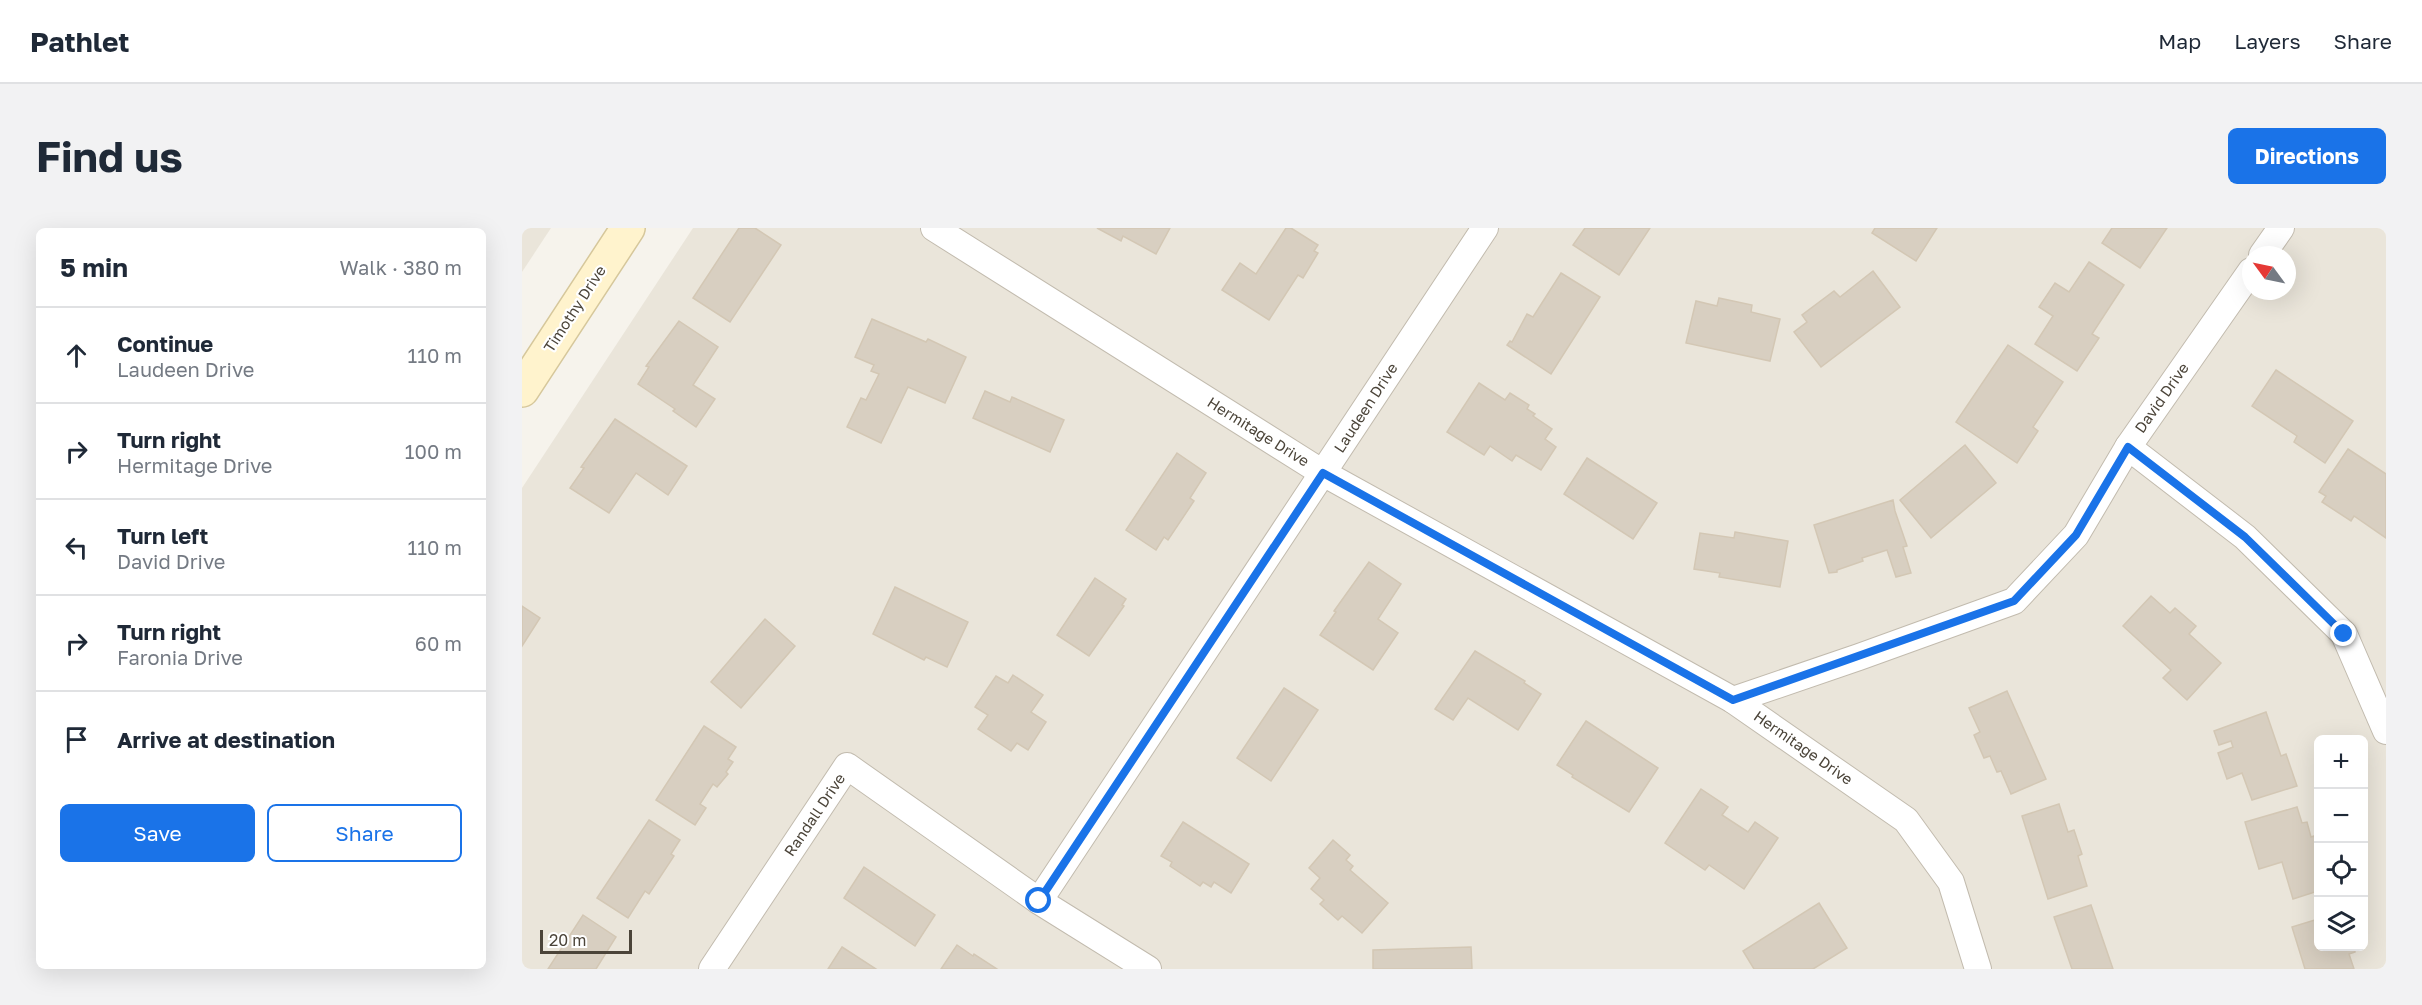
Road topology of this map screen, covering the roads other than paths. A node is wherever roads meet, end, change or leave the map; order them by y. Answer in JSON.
{"nodes":[{"id":1,"x":628,"y":228,"type":"edge"},
{"id":2,"x":934,"y":228,"type":"edge"},
{"id":3,"x":1485,"y":228,"type":"edge"},
{"id":4,"x":2281,"y":228,"type":"edge"},
{"id":5,"x":2268,"y":246,"type":"edge"},
{"id":6,"x":2242,"y":284,"type":"edge"},
{"id":7,"x":522,"y":390,"type":"edge"},
{"id":8,"x":2128,"y":447,"type":"junction"},
{"id":9,"x":1323,"y":473,"type":"junction"},
{"id":10,"x":1733,"y":700,"type":"junction"},
{"id":11,"x":2386,"y":731,"type":"edge"},
{"id":12,"x":1039,"y":901,"type":"junction"},
{"id":13,"x":712,"y":969,"type":"edge"},
{"id":14,"x":1148,"y":969,"type":"edge"},
{"id":15,"x":1978,"y":969,"type":"edge"}],
"edges":[{"from":1,"to":7,"type":"street","name":"Timothy Drive"},
{"from":2,"to":9,"type":"street","name":"Hermitage Drive"},
{"from":3,"to":9,"type":"street","name":"Laudeen Drive"},
{"from":4,"to":5,"type":"street"},
{"from":6,"to":8,"type":"street","name":"David Drive"},
{"from":8,"to":10,"type":"street","name":"David Drive"},
{"from":8,"to":11,"type":"street"},
{"from":9,"to":10,"type":"street","name":"Hermitage Drive"},
{"from":9,"to":12,"type":"street","name":"Laudeen Drive"},
{"from":10,"to":15,"type":"street","name":"Hermitage Drive"},
{"from":12,"to":13,"type":"street","name":"Randall Drive"},
{"from":12,"to":14,"type":"street"}]}
